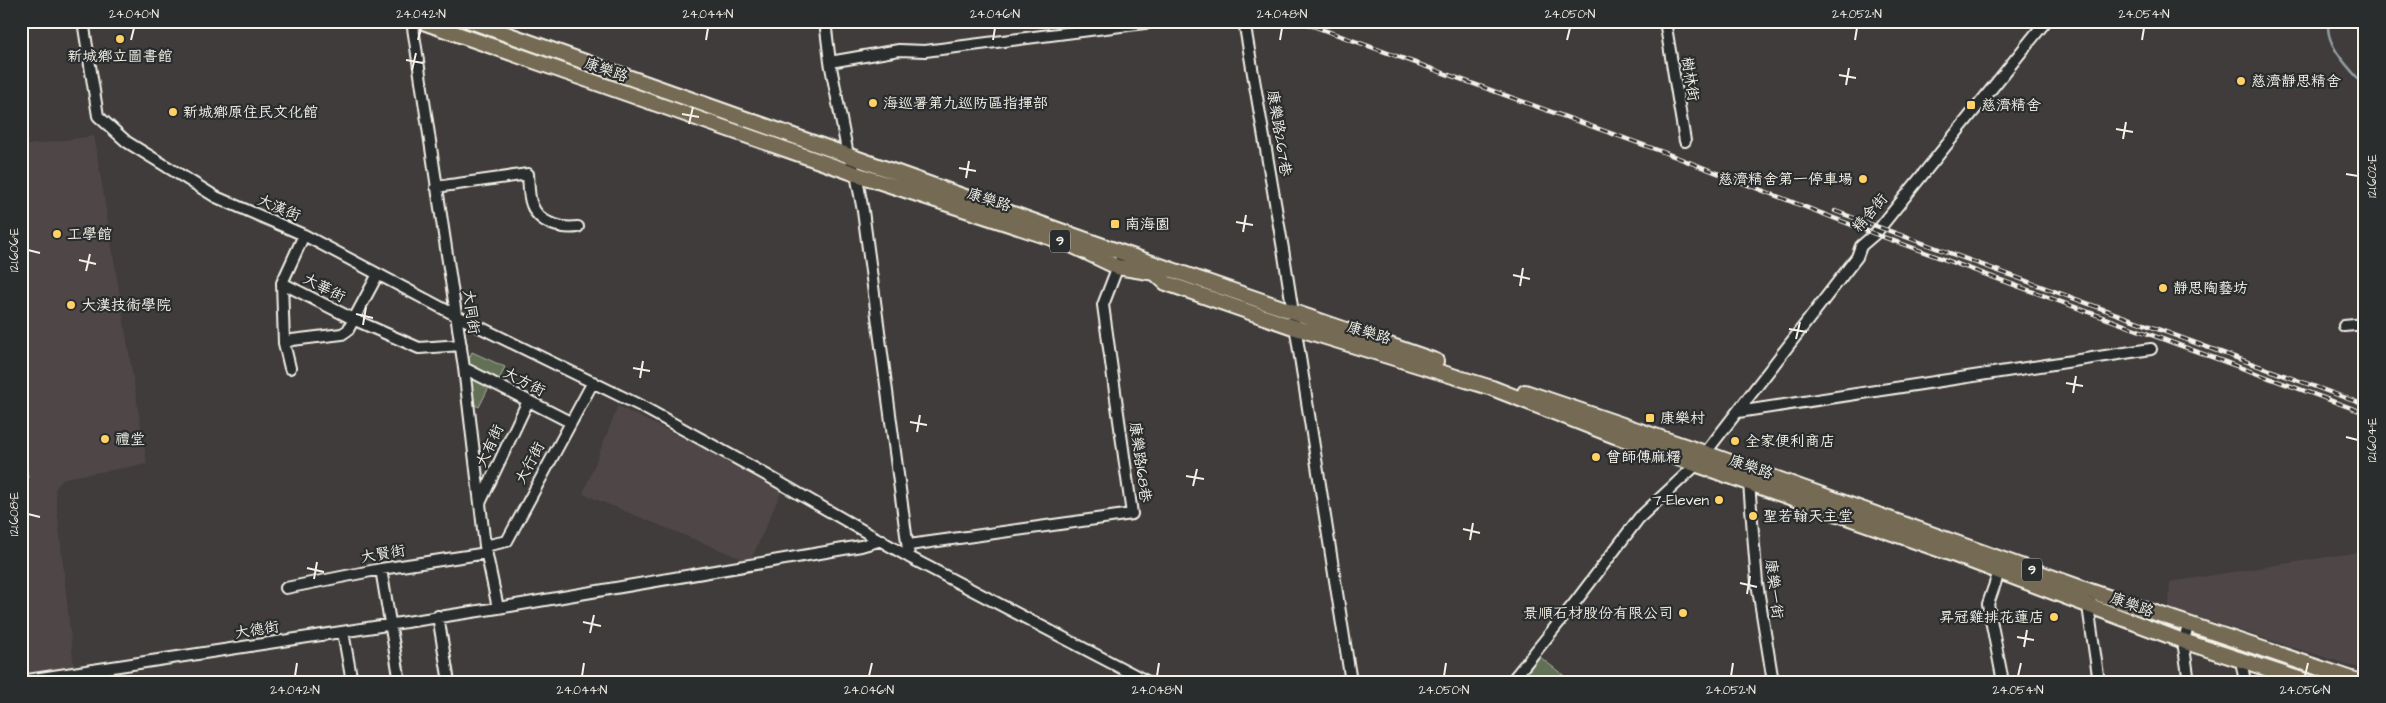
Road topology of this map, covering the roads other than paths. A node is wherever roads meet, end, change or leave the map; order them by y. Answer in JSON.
{"nodes":[{"id":1,"x":84,"y":21,"type":"edge"},
{"id":2,"x":412,"y":21,"type":"edge"},
{"id":3,"x":420,"y":21,"type":"edge"},
{"id":4,"x":470,"y":21,"type":"edge"},
{"id":5,"x":825,"y":21,"type":"edge"},
{"id":6,"x":1160,"y":21,"type":"edge"},
{"id":7,"x":1244,"y":21,"type":"edge"},
{"id":8,"x":1665,"y":21,"type":"edge"},
{"id":9,"x":2046,"y":21,"type":"edge"},
{"id":10,"x":830,"y":62,"type":"junction"},
{"id":11,"x":604,"y":70,"type":"junction"},
{"id":12,"x":600,"y":85,"type":"junction"},
{"id":13,"x":1685,"y":141,"type":"dead end"},
{"id":14,"x":848,"y":155,"type":"junction"},
{"id":15,"x":856,"y":174,"type":"junction"},
{"id":16,"x":436,"y":187,"type":"junction"},
{"id":17,"x":578,"y":227,"type":"dead end"},
{"id":18,"x":304,"y":235,"type":"junction"},
{"id":19,"x":1122,"y":253,"type":"junction"},
{"id":20,"x":1117,"y":267,"type":"junction"},
{"id":21,"x":378,"y":274,"type":"junction"},
{"id":22,"x":282,"y":283,"type":"junction"},
{"id":23,"x":1292,"y":312,"type":"junction"},
{"id":24,"x":457,"y":316,"type":"junction"},
{"id":25,"x":355,"y":320,"type":"junction"},
{"id":26,"x":2365,"y":324,"type":"edge"},
{"id":27,"x":2344,"y":326,"type":"dead end"},
{"id":28,"x":1293,"y":327,"type":"junction"},
{"id":29,"x":284,"y":343,"type":"junction"},
{"id":30,"x":461,"y":345,"type":"junction"},
{"id":31,"x":2151,"y":349,"type":"dead end"},
{"id":32,"x":290,"y":368,"type":"dead end"},
{"id":33,"x":464,"y":368,"type":"junction"},
{"id":34,"x":593,"y":382,"type":"junction"},
{"id":35,"x":528,"y":401,"type":"junction"},
{"id":36,"x":1738,"y":412,"type":"junction"},
{"id":37,"x":570,"y":422,"type":"junction"},
{"id":38,"x":1705,"y":453,"type":"junction"},
{"id":39,"x":1696,"y":465,"type":"junction"},
{"id":40,"x":1751,"y":477,"type":"junction"},
{"id":41,"x":480,"y":504,"type":"junction"},
{"id":42,"x":882,"y":540,"type":"junction"},
{"id":43,"x":909,"y":545,"type":"junction"},
{"id":44,"x":486,"y":550,"type":"junction"},
{"id":45,"x":909,"y":557,"type":"junction"},
{"id":46,"x":381,"y":569,"type":"junction"},
{"id":47,"x":1999,"y":572,"type":"junction"},
{"id":48,"x":286,"y":588,"type":"dead end"},
{"id":49,"x":2093,"y":592,"type":"junction"},
{"id":50,"x":2088,"y":606,"type":"junction"},
{"id":51,"x":498,"y":608,"type":"junction"},
{"id":52,"x":438,"y":616,"type":"junction"},
{"id":53,"x":391,"y":624,"type":"junction"},
{"id":54,"x":2189,"y":625,"type":"junction"},
{"id":55,"x":343,"y":632,"type":"junction"},
{"id":56,"x":2183,"y":641,"type":"junction"},
{"id":57,"x":2241,"y":660,"type":"junction"},
{"id":58,"x":85,"y":672,"type":"junction"},
{"id":59,"x":21,"y":681,"type":"edge"},
{"id":60,"x":92,"y":682,"type":"edge"},
{"id":61,"x":352,"y":682,"type":"edge"},
{"id":62,"x":400,"y":682,"type":"edge"},
{"id":63,"x":449,"y":682,"type":"edge"},
{"id":64,"x":1148,"y":682,"type":"edge"},
{"id":65,"x":1351,"y":682,"type":"edge"},
{"id":66,"x":1511,"y":682,"type":"edge"},
{"id":67,"x":1773,"y":682,"type":"edge"},
{"id":68,"x":2003,"y":682,"type":"edge"},
{"id":69,"x":2099,"y":682,"type":"edge"},
{"id":70,"x":2189,"y":682,"type":"edge"},
{"id":71,"x":2245,"y":682,"type":"edge"},
{"id":72,"x":2308,"y":682,"type":"edge"},
{"id":73,"x":2360,"y":682,"type":"edge"}],
"edges":[{"from":1,"to":18,"type":"street","name":"大漢街"},
{"from":2,"to":16,"type":"street","name":"大同街"},
{"from":3,"to":12,"type":"main road","name":"康樂路","number":"9"},
{"from":4,"to":11,"type":"main road","name":"康樂路","number":"9"},
{"from":5,"to":10,"type":"street"},
{"from":6,"to":10,"type":"street"},
{"from":7,"to":23,"type":"street","name":"康樂路267巷"},
{"from":8,"to":13,"type":"street","name":"樹林街"},
{"from":9,"to":36,"type":"street","name":"精舍街"},
{"from":10,"to":14,"type":"street"},
{"from":11,"to":12,"type":"main road"},
{"from":11,"to":14,"type":"main road","name":"康樂路","number":"9"},
{"from":12,"to":15,"type":"main road","name":"康樂路","number":"9"},
{"from":14,"to":15,"type":"street"},
{"from":14,"to":19,"type":"main road","name":"康樂路","number":"9"},
{"from":15,"to":20,"type":"main road","name":"康樂路","number":"9"},
{"from":15,"to":43,"type":"street"},
{"from":16,"to":17,"type":"street"},
{"from":16,"to":24,"type":"street","name":"大同街"},
{"from":18,"to":21,"type":"street","name":"大漢街"},
{"from":18,"to":22,"type":"street","name":"大華街"},
{"from":19,"to":20,"type":"street","name":"康樂路168巷"},
{"from":19,"to":23,"type":"main road","name":"康樂路","number":"9"},
{"from":20,"to":28,"type":"main road","name":"康樂路","number":"9"},
{"from":20,"to":43,"type":"street","name":"康樂路168巷"},
{"from":21,"to":24,"type":"street","name":"大漢街"},
{"from":21,"to":25,"type":"street"},
{"from":22,"to":25,"type":"street","name":"大華街"},
{"from":22,"to":29,"type":"street"},
{"from":23,"to":28,"type":"street","name":"康樂路267巷"},
{"from":23,"to":38,"type":"main road","name":"康樂路","number":"9"},
{"from":24,"to":30,"type":"street","name":"大同街"},
{"from":24,"to":34,"type":"street","name":"大漢街"},
{"from":25,"to":29,"type":"street"},
{"from":25,"to":30,"type":"street","name":"大華街"},
{"from":26,"to":27,"type":"street"},
{"from":28,"to":39,"type":"main road","name":"康樂路","number":"9"},
{"from":28,"to":65,"type":"street","name":"康樂路267巷"},
{"from":29,"to":32,"type":"street"},
{"from":30,"to":33,"type":"street","name":"大同街"},
{"from":31,"to":36,"type":"street"},
{"from":33,"to":35,"type":"street","name":"大方街"},
{"from":33,"to":41,"type":"street","name":"大同街"},
{"from":34,"to":37,"type":"street","name":"大行街"},
{"from":34,"to":42,"type":"street","name":"大漢街"},
{"from":35,"to":37,"type":"street","name":"大方街"},
{"from":35,"to":41,"type":"street","name":"大有街"},
{"from":36,"to":38,"type":"street","name":"精舍街"},
{"from":37,"to":44,"type":"street","name":"大行街"},
{"from":38,"to":39,"type":"street","name":"精舍街"},
{"from":38,"to":40,"type":"main road","name":"康樂路","number":"9"},
{"from":39,"to":40,"type":"main road","name":"康樂路","number":"9"},
{"from":39,"to":66,"type":"street","name":"精舍街"},
{"from":40,"to":47,"type":"main road","name":"康樂路","number":"9"},
{"from":40,"to":49,"type":"main road","name":"康樂路","number":"9"},
{"from":40,"to":67,"type":"street","name":"康樂一街"},
{"from":41,"to":44,"type":"street","name":"大同街"},
{"from":42,"to":45,"type":"street","name":"大漢街"},
{"from":42,"to":51,"type":"street","name":"大德街"},
{"from":43,"to":45,"type":"street"},
{"from":44,"to":46,"type":"street","name":"大賢街"},
{"from":44,"to":51,"type":"street","name":"大同街"},
{"from":45,"to":64,"type":"street","name":"大漢街"},
{"from":46,"to":48,"type":"street","name":"大賢街"},
{"from":46,"to":53,"type":"street"},
{"from":47,"to":50,"type":"main road","name":"康樂路","number":"9"},
{"from":47,"to":68,"type":"street"},
{"from":49,"to":50,"type":"street"},
{"from":49,"to":54,"type":"main road","name":"康樂路","number":"9"},
{"from":50,"to":56,"type":"main road","name":"康樂路","number":"9"},
{"from":50,"to":69,"type":"street"},
{"from":51,"to":52,"type":"street","name":"大德街"},
{"from":52,"to":53,"type":"street","name":"大德街"},
{"from":52,"to":63,"type":"street"},
{"from":53,"to":55,"type":"street","name":"大德街"},
{"from":53,"to":62,"type":"street"},
{"from":54,"to":56,"type":"street"},
{"from":54,"to":73,"type":"main road","name":"康樂路","number":"9"},
{"from":55,"to":58,"type":"street","name":"大德街"},
{"from":55,"to":61,"type":"street"},
{"from":56,"to":57,"type":"main road","name":"康樂路","number":"9"},
{"from":56,"to":70,"type":"street"},
{"from":57,"to":71,"type":"street"},
{"from":57,"to":72,"type":"main road","name":"康樂路","number":"9"},
{"from":58,"to":59,"type":"street","name":"大德街"},
{"from":58,"to":60,"type":"street"}]}
